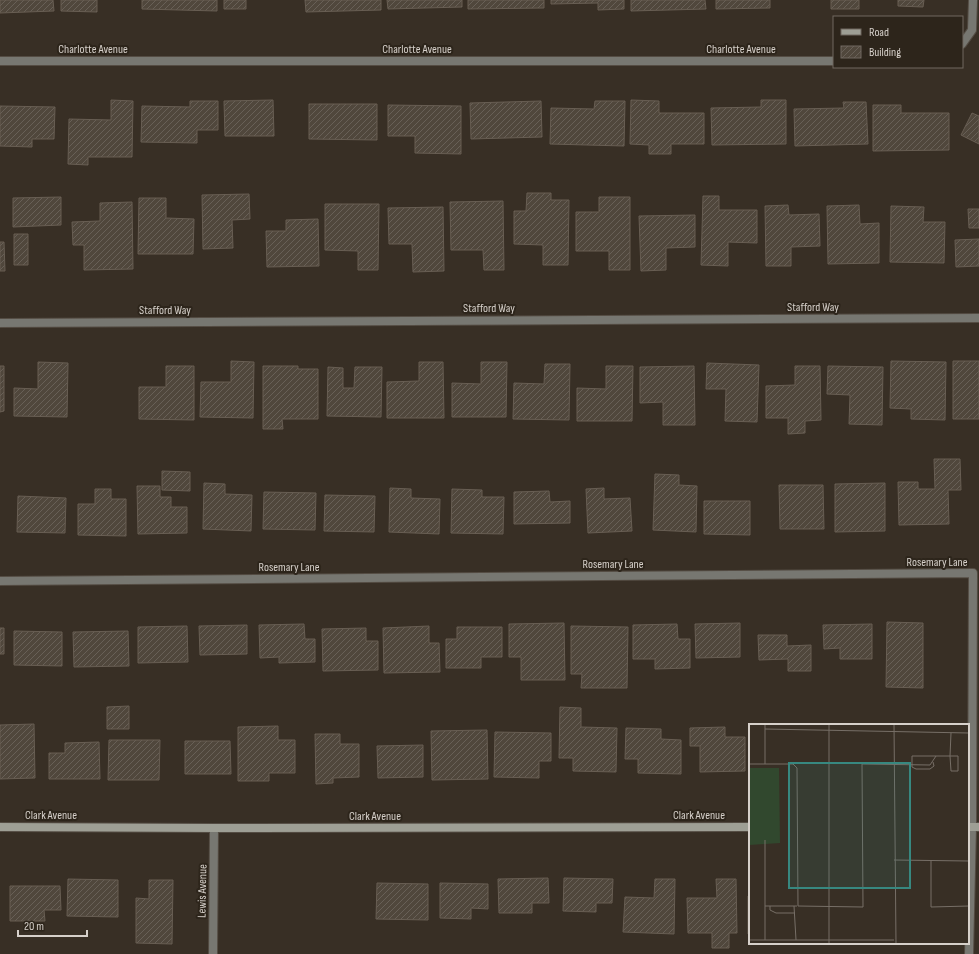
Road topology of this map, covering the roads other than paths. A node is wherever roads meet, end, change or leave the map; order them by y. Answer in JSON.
{"nodes":[{"id":1,"x":973,"y":0,"type":"edge"},
{"id":2,"x":963,"y":43,"type":"edge"},
{"id":3,"x":0,"y":61,"type":"edge"},
{"id":4,"x":833,"y":61,"type":"edge"},
{"id":5,"x":979,"y":318,"type":"edge"},
{"id":6,"x":0,"y":323,"type":"edge"},
{"id":7,"x":0,"y":581,"type":"edge"},
{"id":8,"x":0,"y":827,"type":"edge"},
{"id":9,"x":749,"y":827,"type":"edge"},
{"id":10,"x":973,"y":827,"type":"edge"},
{"id":11,"x":214,"y":828,"type":"junction"},
{"id":12,"x":213,"y":954,"type":"edge"},
{"id":13,"x":969,"y":954,"type":"edge"}],
"edges":[{"from":1,"to":2,"type":"street"},
{"from":3,"to":4,"type":"street","name":"Charlotte Avenue"},
{"from":5,"to":6,"type":"street","name":"Stafford Way"},
{"from":7,"to":10,"type":"street","name":"Rosemary Lane"},
{"from":8,"to":11,"type":"street","name":"Clark Avenue"},
{"from":9,"to":11,"type":"street","name":"Clark Avenue"},
{"from":10,"to":13,"type":"street"},
{"from":11,"to":12,"type":"street","name":"Lewis Avenue"}]}
